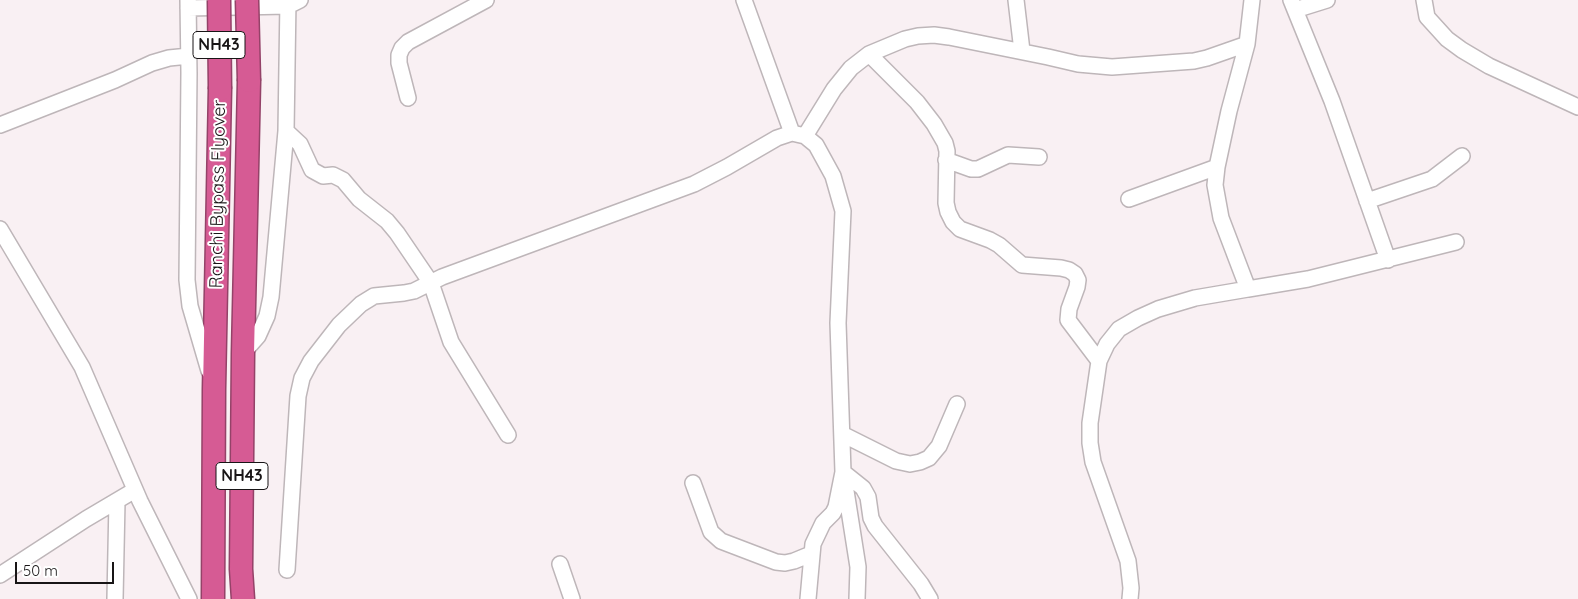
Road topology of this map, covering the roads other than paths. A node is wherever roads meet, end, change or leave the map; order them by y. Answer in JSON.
{"nodes":[{"id":1,"x":219,"y":0,"type":"edge"},
{"id":2,"x":247,"y":0,"type":"edge"},
{"id":3,"x":486,"y":0,"type":"edge"},
{"id":4,"x":744,"y":0,"type":"edge"},
{"id":5,"x":1016,"y":0,"type":"edge"},
{"id":6,"x":1252,"y":0,"type":"edge"},
{"id":7,"x":1327,"y":0,"type":"edge"},
{"id":8,"x":1424,"y":0,"type":"edge"},
{"id":9,"x":292,"y":2,"type":"edge"},
{"id":10,"x":188,"y":4,"type":"edge"},
{"id":11,"x":1293,"y":5,"type":"edge"},
{"id":12,"x":1247,"y":44,"type":"junction"},
{"id":13,"x":1022,"y":52,"type":"junction"},
{"id":14,"x":868,"y":54,"type":"junction"},
{"id":15,"x":189,"y":56,"type":"junction"},
{"id":16,"x":408,"y":98,"type":"dead end"},
{"id":17,"x":1578,"y":107,"type":"edge"},
{"id":18,"x":0,"y":125,"type":"edge"},
{"id":19,"x":286,"y":131,"type":"junction"},
{"id":20,"x":799,"y":135,"type":"junction"},
{"id":21,"x":1462,"y":156,"type":"dead end"},
{"id":22,"x":1039,"y":157,"type":"dead end"},
{"id":23,"x":946,"y":160,"type":"junction"},
{"id":24,"x":1217,"y":167,"type":"junction"},
{"id":25,"x":1129,"y":199,"type":"dead end"},
{"id":26,"x":1367,"y":201,"type":"junction"},
{"id":27,"x":0,"y":229,"type":"edge"},
{"id":28,"x":1456,"y":242,"type":"dead end"},
{"id":29,"x":1388,"y":260,"type":"junction"},
{"id":30,"x":431,"y":283,"type":"junction"},
{"id":31,"x":1248,"y":289,"type":"junction"},
{"id":32,"x":243,"y":353,"type":"junction"},
{"id":33,"x":1098,"y":361,"type":"junction"},
{"id":34,"x":214,"y":389,"type":"junction"},
{"id":35,"x":957,"y":404,"type":"dead end"},
{"id":36,"x":842,"y":434,"type":"junction"},
{"id":37,"x":508,"y":435,"type":"dead end"},
{"id":38,"x":843,"y":472,"type":"junction"},
{"id":39,"x":692,"y":483,"type":"dead end"},
{"id":40,"x":135,"y":490,"type":"junction"},
{"id":41,"x":117,"y":501,"type":"junction"},
{"id":42,"x":811,"y":554,"type":"junction"},
{"id":43,"x":560,"y":564,"type":"dead end"},
{"id":44,"x":287,"y":570,"type":"dead end"},
{"id":45,"x":0,"y":575,"type":"edge"},
{"id":46,"x":115,"y":599,"type":"edge"},
{"id":47,"x":189,"y":599,"type":"edge"},
{"id":48,"x":213,"y":599,"type":"edge"},
{"id":49,"x":243,"y":599,"type":"edge"},
{"id":50,"x":572,"y":599,"type":"edge"},
{"id":51,"x":808,"y":599,"type":"edge"},
{"id":52,"x":857,"y":599,"type":"edge"},
{"id":53,"x":930,"y":599,"type":"edge"},
{"id":54,"x":1130,"y":599,"type":"edge"}],
"edges":[{"from":1,"to":34,"type":"highway","name":"Ranchi Bypass Flyover","number":"NH43","bridge":true},
{"from":2,"to":32,"type":"highway","name":"Ranchi Bypass Flyover","number":"NH43","bridge":true},
{"from":3,"to":16,"type":"street"},
{"from":4,"to":20,"type":"street"},
{"from":5,"to":13,"type":"street"},
{"from":6,"to":12,"type":"street"},
{"from":7,"to":11,"type":"street"},
{"from":8,"to":17,"type":"street"},
{"from":9,"to":10,"type":"street"},
{"from":9,"to":19,"type":"street"},
{"from":10,"to":15,"type":"street"},
{"from":11,"to":26,"type":"street"},
{"from":12,"to":13,"type":"street"},
{"from":12,"to":24,"type":"street"},
{"from":13,"to":14,"type":"street"},
{"from":14,"to":20,"type":"street"},
{"from":14,"to":23,"type":"street"},
{"from":15,"to":18,"type":"street"},
{"from":15,"to":34,"type":"street"},
{"from":19,"to":30,"type":"street"},
{"from":19,"to":32,"type":"street"},
{"from":20,"to":30,"type":"street"},
{"from":20,"to":36,"type":"street"},
{"from":21,"to":26,"type":"street"},
{"from":22,"to":23,"type":"street"},
{"from":23,"to":33,"type":"street"},
{"from":24,"to":25,"type":"street"},
{"from":24,"to":31,"type":"street"},
{"from":26,"to":29,"type":"street"},
{"from":27,"to":40,"type":"street"},
{"from":28,"to":29,"type":"street"},
{"from":29,"to":31,"type":"street"},
{"from":30,"to":37,"type":"street"},
{"from":30,"to":44,"type":"street"},
{"from":31,"to":33,"type":"street"},
{"from":32,"to":49,"type":"highway","number":"NH43"},
{"from":33,"to":54,"type":"street"},
{"from":34,"to":48,"type":"highway","number":"NH43"},
{"from":35,"to":36,"type":"street"},
{"from":36,"to":38,"type":"street"},
{"from":38,"to":42,"type":"street"},
{"from":38,"to":52,"type":"street"},
{"from":38,"to":53,"type":"street"},
{"from":39,"to":42,"type":"street"},
{"from":40,"to":41,"type":"street"},
{"from":40,"to":47,"type":"street"},
{"from":41,"to":45,"type":"street"},
{"from":41,"to":46,"type":"street"},
{"from":42,"to":51,"type":"street"},
{"from":43,"to":50,"type":"street"}]}
